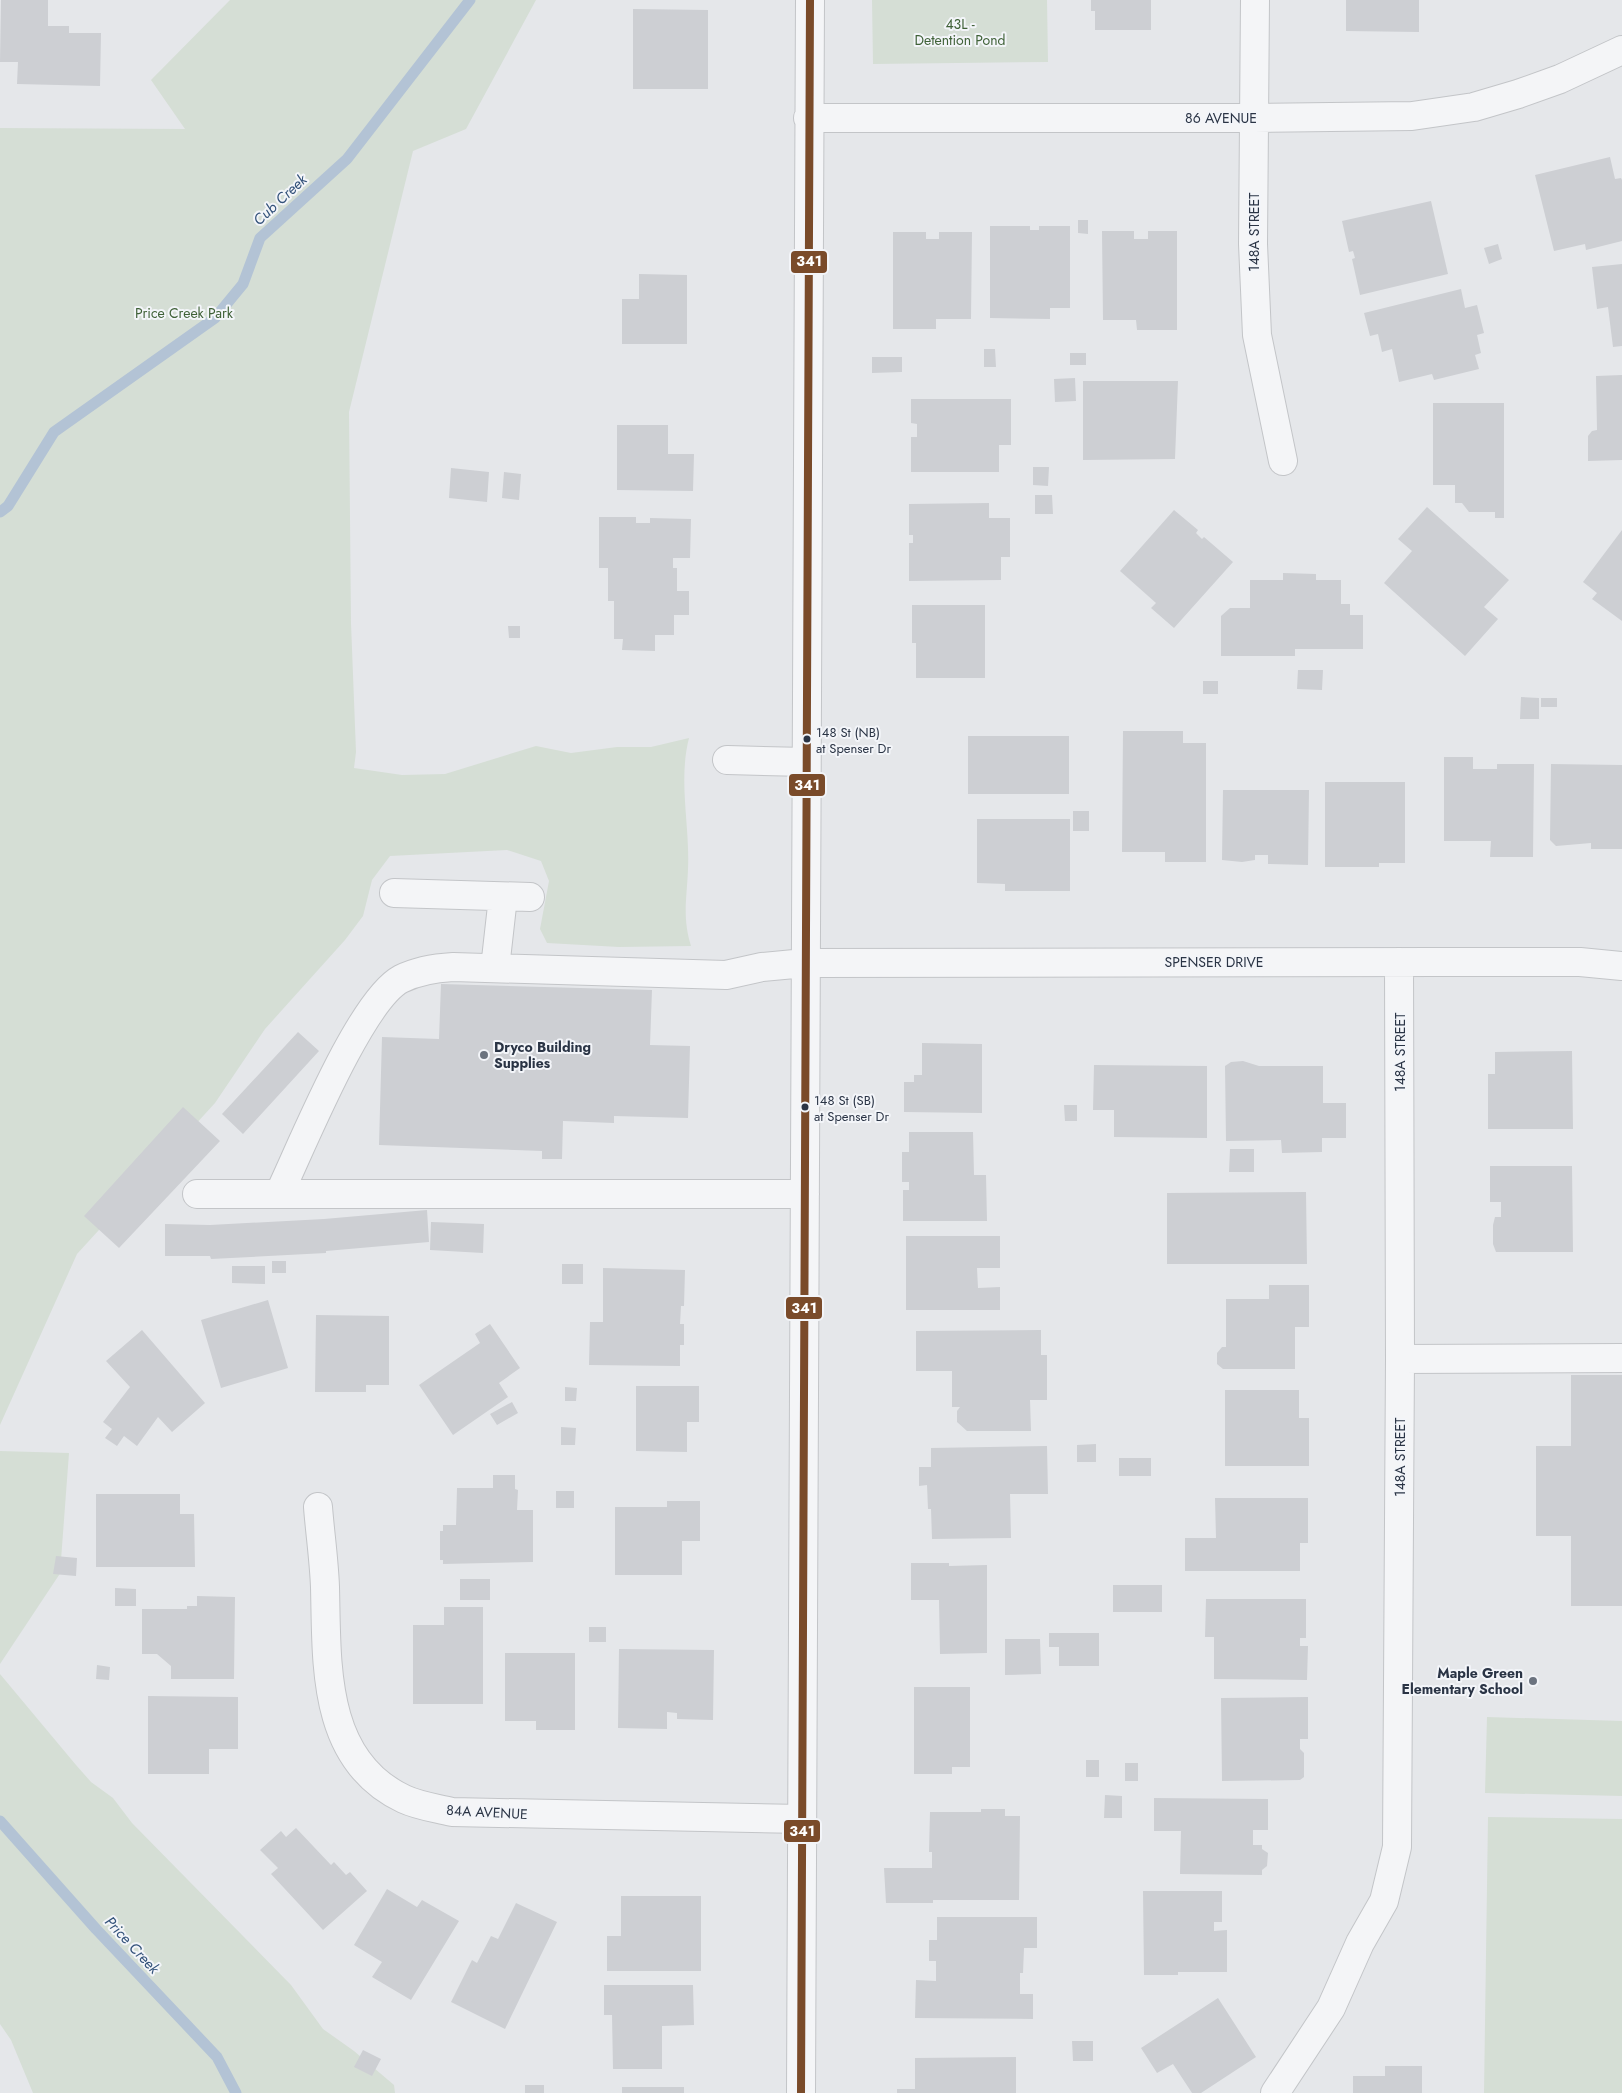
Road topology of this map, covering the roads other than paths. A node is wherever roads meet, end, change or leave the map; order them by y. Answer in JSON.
{"nodes":[{"id":1,"x":810,"y":0,"type":"edge"},
{"id":2,"x":1255,"y":0,"type":"edge"},
{"id":3,"x":1622,"y":50,"type":"edge"},
{"id":4,"x":808,"y":118,"type":"junction"},
{"id":5,"x":1255,"y":118,"type":"junction"},
{"id":6,"x":1283,"y":461,"type":"dead end"},
{"id":7,"x":727,"y":760,"type":"dead end"},
{"id":8,"x":806,"y":762,"type":"junction"},
{"id":9,"x":394,"y":893,"type":"dead end"},
{"id":10,"x":503,"y":897,"type":"junction"},
{"id":11,"x":530,"y":897,"type":"dead end"},
{"id":12,"x":1399,"y":962,"type":"junction"},
{"id":13,"x":805,"y":963,"type":"junction"},
{"id":14,"x":1622,"y":966,"type":"edge"},
{"id":15,"x":495,"y":968,"type":"junction"},
{"id":16,"x":197,"y":1194,"type":"dead end"},
{"id":17,"x":279,"y":1194,"type":"junction"},
{"id":18,"x":805,"y":1194,"type":"junction"},
{"id":19,"x":1622,"y":1358,"type":"edge"},
{"id":20,"x":1400,"y":1359,"type":"junction"},
{"id":21,"x":318,"y":1507,"type":"dead end"},
{"id":22,"x":802,"y":1819,"type":"junction"},
{"id":23,"x":801,"y":2093,"type":"edge"},
{"id":24,"x":1275,"y":2093,"type":"edge"}],
"edges":[{"from":1,"to":4,"type":"street"},
{"from":2,"to":5,"type":"street","name":"148A STREET"},
{"from":3,"to":5,"type":"street","name":"86 AVENUE"},
{"from":4,"to":5,"type":"street","name":"86 AVENUE"},
{"from":4,"to":8,"type":"street"},
{"from":5,"to":6,"type":"street","name":"148A STREET"},
{"from":7,"to":8,"type":"street"},
{"from":8,"to":13,"type":"street"},
{"from":9,"to":10,"type":"street"},
{"from":10,"to":11,"type":"street"},
{"from":10,"to":15,"type":"street"},
{"from":12,"to":13,"type":"street","name":"SPENSER DRIVE"},
{"from":12,"to":14,"type":"street","name":"SPENSER DRIVE"},
{"from":12,"to":20,"type":"street","name":"148A STREET"},
{"from":13,"to":15,"type":"street","name":"SPENSER DRIVE"},
{"from":13,"to":18,"type":"street"},
{"from":15,"to":17,"type":"street","name":"SPENSER DRIVE"},
{"from":16,"to":17,"type":"street"},
{"from":17,"to":18,"type":"street"},
{"from":18,"to":22,"type":"street"},
{"from":19,"to":20,"type":"street"},
{"from":20,"to":24,"type":"street","name":"148A STREET"},
{"from":21,"to":22,"type":"street","name":"84A AVENUE"},
{"from":22,"to":23,"type":"street"}]}
